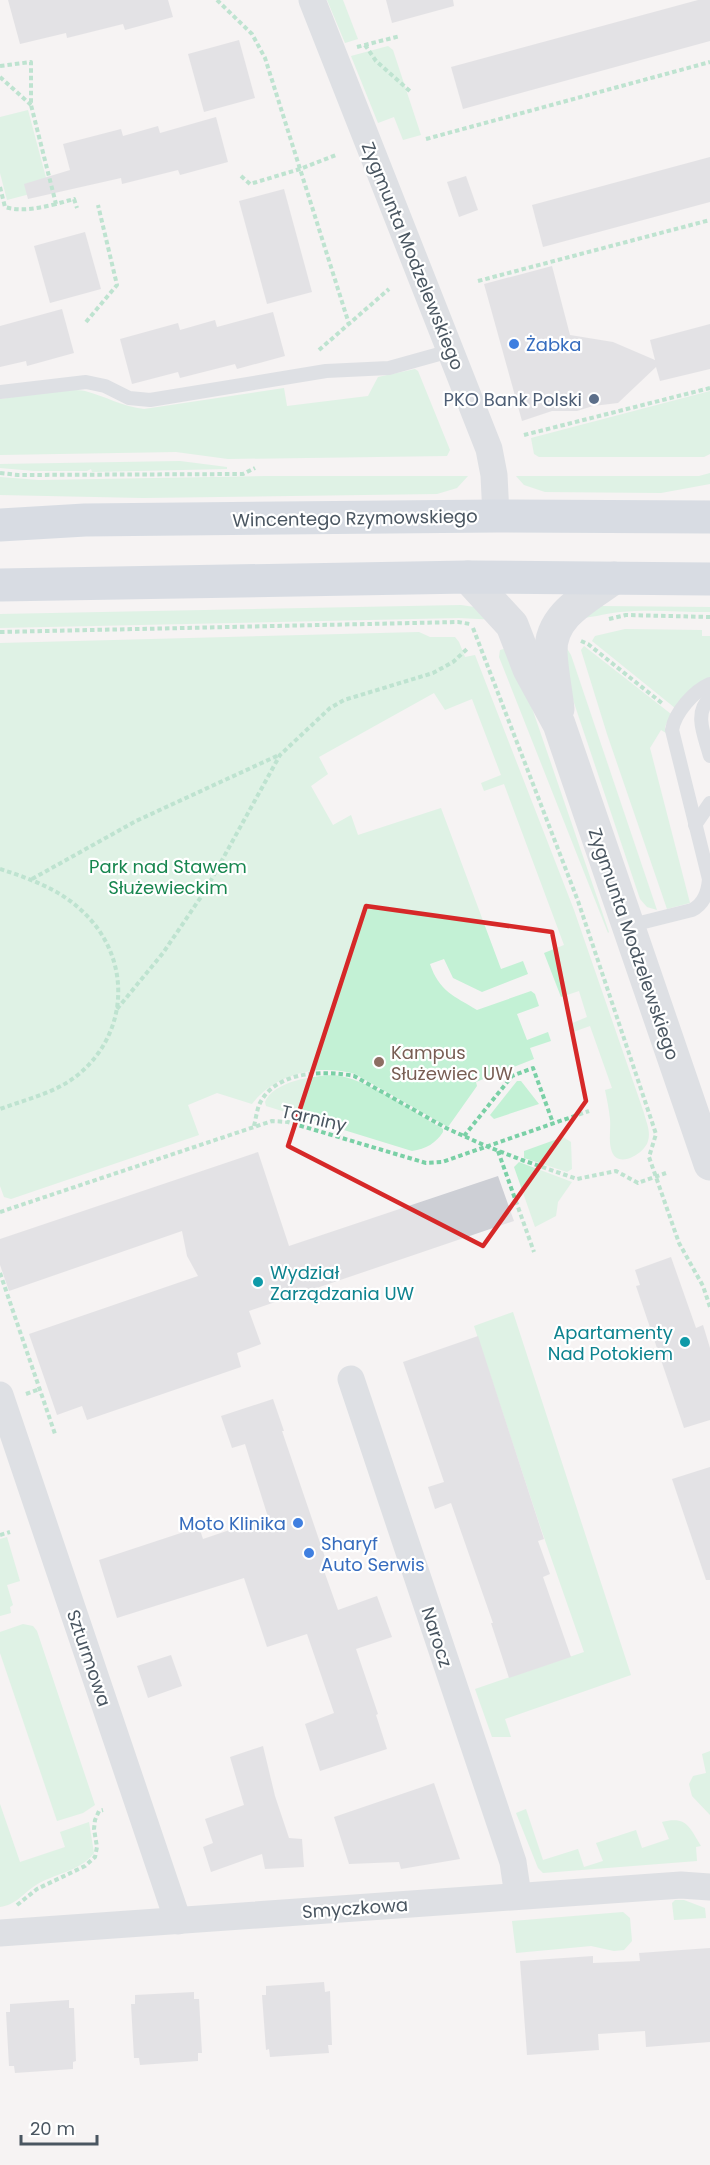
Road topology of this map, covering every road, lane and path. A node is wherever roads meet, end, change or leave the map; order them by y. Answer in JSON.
{"nodes":[{"id":1,"x":217,"y":0,"type":"edge"},
{"id":2,"x":312,"y":0,"type":"edge"},
{"id":3,"x":400,"y":36,"type":"dead end"},
{"id":4,"x":365,"y":45,"type":"junction"},
{"id":5,"x":360,"y":46,"type":"dead end"},
{"id":6,"x":710,"y":62,"type":"edge"},
{"id":7,"x":0,"y":66,"type":"edge"},
{"id":8,"x":0,"y":77,"type":"edge"},
{"id":9,"x":411,"y":93,"type":"dead end"},
{"id":10,"x":31,"y":105,"type":"junction"},
{"id":11,"x":426,"y":139,"type":"dead end"},
{"id":12,"x":336,"y":155,"type":"dead end"},
{"id":13,"x":300,"y":169,"type":"junction"},
{"id":14,"x":241,"y":176,"type":"dead end"},
{"id":15,"x":0,"y":187,"type":"edge"},
{"id":16,"x":56,"y":204,"type":"junction"},
{"id":17,"x":98,"y":206,"type":"dead end"},
{"id":18,"x":76,"y":208,"type":"dead end"},
{"id":19,"x":710,"y":220,"type":"edge"},
{"id":20,"x":478,"y":281,"type":"dead end"},
{"id":21,"x":389,"y":289,"type":"dead end"},
{"id":22,"x":86,"y":322,"type":"dead end"},
{"id":23,"x":349,"y":324,"type":"junction"},
{"id":24,"x":319,"y":350,"type":"dead end"},
{"id":25,"x":450,"y":351,"type":"junction"},
{"id":26,"x":710,"y":388,"type":"edge"},
{"id":27,"x":0,"y":392,"type":"edge"},
{"id":28,"x":524,"y":435,"type":"dead end"},
{"id":29,"x":255,"y":468,"type":"dead end"},
{"id":30,"x":0,"y":473,"type":"edge"},
{"id":31,"x":0,"y":509,"type":"edge"},
{"id":32,"x":496,"y":516,"type":"junction"},
{"id":33,"x":710,"y":517,"type":"edge"},
{"id":34,"x":85,"y":520,"type":"junction"},
{"id":35,"x":0,"y":525,"type":"edge"},
{"id":36,"x":468,"y":577,"type":"junction"},
{"id":37,"x":614,"y":578,"type":"junction"},
{"id":38,"x":710,"y":579,"type":"edge"},
{"id":39,"x":0,"y":585,"type":"edge"},
{"id":40,"x":710,"y":616,"type":"edge"},
{"id":41,"x":607,"y":619,"type":"dead end"},
{"id":42,"x":472,"y":625,"type":"junction"},
{"id":43,"x":481,"y":625,"type":"dead end"},
{"id":44,"x":0,"y":632,"type":"edge"},
{"id":45,"x":572,"y":638,"type":"dead end"},
{"id":46,"x":467,"y":649,"type":"dead end"},
{"id":47,"x":710,"y":684,"type":"edge"},
{"id":48,"x":710,"y":698,"type":"edge"},
{"id":49,"x":666,"y":706,"type":"dead end"},
{"id":50,"x":559,"y":724,"type":"junction"},
{"id":51,"x":280,"y":755,"type":"junction"},
{"id":52,"x":710,"y":756,"type":"edge"},
{"id":53,"x":710,"y":803,"type":"edge"},
{"id":54,"x":695,"y":825,"type":"junction"},
{"id":55,"x":0,"y":869,"type":"edge"},
{"id":56,"x":31,"y":880,"type":"junction"},
{"id":57,"x":628,"y":926,"type":"junction"},
{"id":58,"x":117,"y":1009,"type":"junction"},
{"id":59,"x":0,"y":1109,"type":"edge"},
{"id":60,"x":589,"y":1111,"type":"dead end"},
{"id":61,"x":553,"y":1123,"type":"junction"},
{"id":62,"x":254,"y":1125,"type":"junction"},
{"id":63,"x":464,"y":1136,"type":"junction"},
{"id":64,"x":486,"y":1146,"type":"junction"},
{"id":65,"x":498,"y":1151,"type":"junction"},
{"id":66,"x":710,"y":1164,"type":"edge"},
{"id":67,"x":666,"y":1173,"type":"dead end"},
{"id":68,"x":655,"y":1176,"type":"junction"},
{"id":69,"x":0,"y":1212,"type":"edge"},
{"id":70,"x":534,"y":1252,"type":"dead end"},
{"id":71,"x":0,"y":1273,"type":"edge"},
{"id":72,"x":710,"y":1307,"type":"edge"},
{"id":73,"x":351,"y":1379,"type":"dead end"},
{"id":74,"x":40,"y":1389,"type":"junction"},
{"id":75,"x":34,"y":1391,"type":"dead end"},
{"id":76,"x":0,"y":1395,"type":"edge"},
{"id":77,"x":55,"y":1434,"type":"dead end"},
{"id":78,"x":10,"y":1532,"type":"dead end"},
{"id":79,"x":0,"y":1535,"type":"edge"},
{"id":80,"x":103,"y":1810,"type":"dead end"},
{"id":81,"x":710,"y":1887,"type":"edge"},
{"id":82,"x":518,"y":1896,"type":"junction"},
{"id":83,"x":12,"y":1909,"type":"dead end"},
{"id":84,"x":178,"y":1921,"type":"junction"},
{"id":85,"x":0,"y":1933,"type":"edge"}],
"edges":[{"from":1,"to":13,"type":"path"},
{"from":2,"to":25,"type":"street","name":"Zygmunta Modzelewskiego"},
{"from":3,"to":4,"type":"path"},
{"from":4,"to":5,"type":"path"},
{"from":4,"to":9,"type":"path"},
{"from":6,"to":11,"type":"path"},
{"from":7,"to":10,"type":"path"},
{"from":8,"to":10,"type":"path"},
{"from":10,"to":16,"type":"path"},
{"from":12,"to":13,"type":"path"},
{"from":13,"to":14,"type":"path"},
{"from":13,"to":23,"type":"path"},
{"from":15,"to":16,"type":"path"},
{"from":16,"to":18,"type":"path"},
{"from":17,"to":22,"type":"path"},
{"from":19,"to":20,"type":"path"},
{"from":21,"to":23,"type":"path"},
{"from":23,"to":24,"type":"path"},
{"from":25,"to":27,"type":"lane"},
{"from":25,"to":32,"type":"street","name":"Zygmunta Modzelewskiego"},
{"from":26,"to":28,"type":"path"},
{"from":29,"to":30,"type":"path"},
{"from":31,"to":34,"type":"main road"},
{"from":32,"to":33,"type":"main road","name":"Wincentego Rzymowskiego"},
{"from":32,"to":34,"type":"main road","name":"Wincentego Rzymowskiego"},
{"from":34,"to":35,"type":"main road","name":"Wincentego Rzymowskiego"},
{"from":36,"to":37,"type":"main road"},
{"from":36,"to":39,"type":"main road"},
{"from":36,"to":50,"type":"street","name":"Zygmunta Modzelewskiego"},
{"from":37,"to":38,"type":"main road"},
{"from":37,"to":50,"type":"street","name":"Zygmunta Modzelewskiego"},
{"from":40,"to":41,"type":"path"},
{"from":42,"to":43,"type":"path"},
{"from":42,"to":44,"type":"path"},
{"from":42,"to":68,"type":"path"},
{"from":45,"to":49,"type":"path"},
{"from":46,"to":51,"type":"path"},
{"from":47,"to":54,"type":"lane"},
{"from":48,"to":52,"type":"lane"},
{"from":50,"to":57,"type":"street","name":"Zygmunta Modzelewskiego"},
{"from":51,"to":56,"type":"path"},
{"from":51,"to":58,"type":"path"},
{"from":53,"to":54,"type":"lane"},
{"from":54,"to":57,"type":"lane"},
{"from":55,"to":56,"type":"path"},
{"from":56,"to":58,"type":"path"},
{"from":57,"to":66,"type":"street","name":"Zygmunta Modzelewskiego"},
{"from":58,"to":59,"type":"path"},
{"from":60,"to":61,"type":"path","name":"Tarniny"},
{"from":61,"to":63,"type":"path"},
{"from":61,"to":64,"type":"path","name":"Tarniny"},
{"from":62,"to":63,"type":"path"},
{"from":62,"to":64,"type":"path","name":"Tarniny"},
{"from":62,"to":69,"type":"path","name":"Tarniny"},
{"from":63,"to":64,"type":"path"},
{"from":64,"to":65,"type":"path"},
{"from":65,"to":68,"type":"path"},
{"from":65,"to":70,"type":"path"},
{"from":67,"to":68,"type":"path"},
{"from":68,"to":72,"type":"path"},
{"from":71,"to":74,"type":"path"},
{"from":73,"to":82,"type":"street","name":"Narocz"},
{"from":74,"to":75,"type":"path"},
{"from":74,"to":77,"type":"path"},
{"from":76,"to":84,"type":"street","name":"Szturmowa"},
{"from":78,"to":79,"type":"path"},
{"from":80,"to":83,"type":"path"},
{"from":81,"to":82,"type":"street","name":"Smyczkowa"},
{"from":82,"to":84,"type":"street","name":"Smyczkowa"},
{"from":84,"to":85,"type":"street","name":"Smyczkowa"}]}
